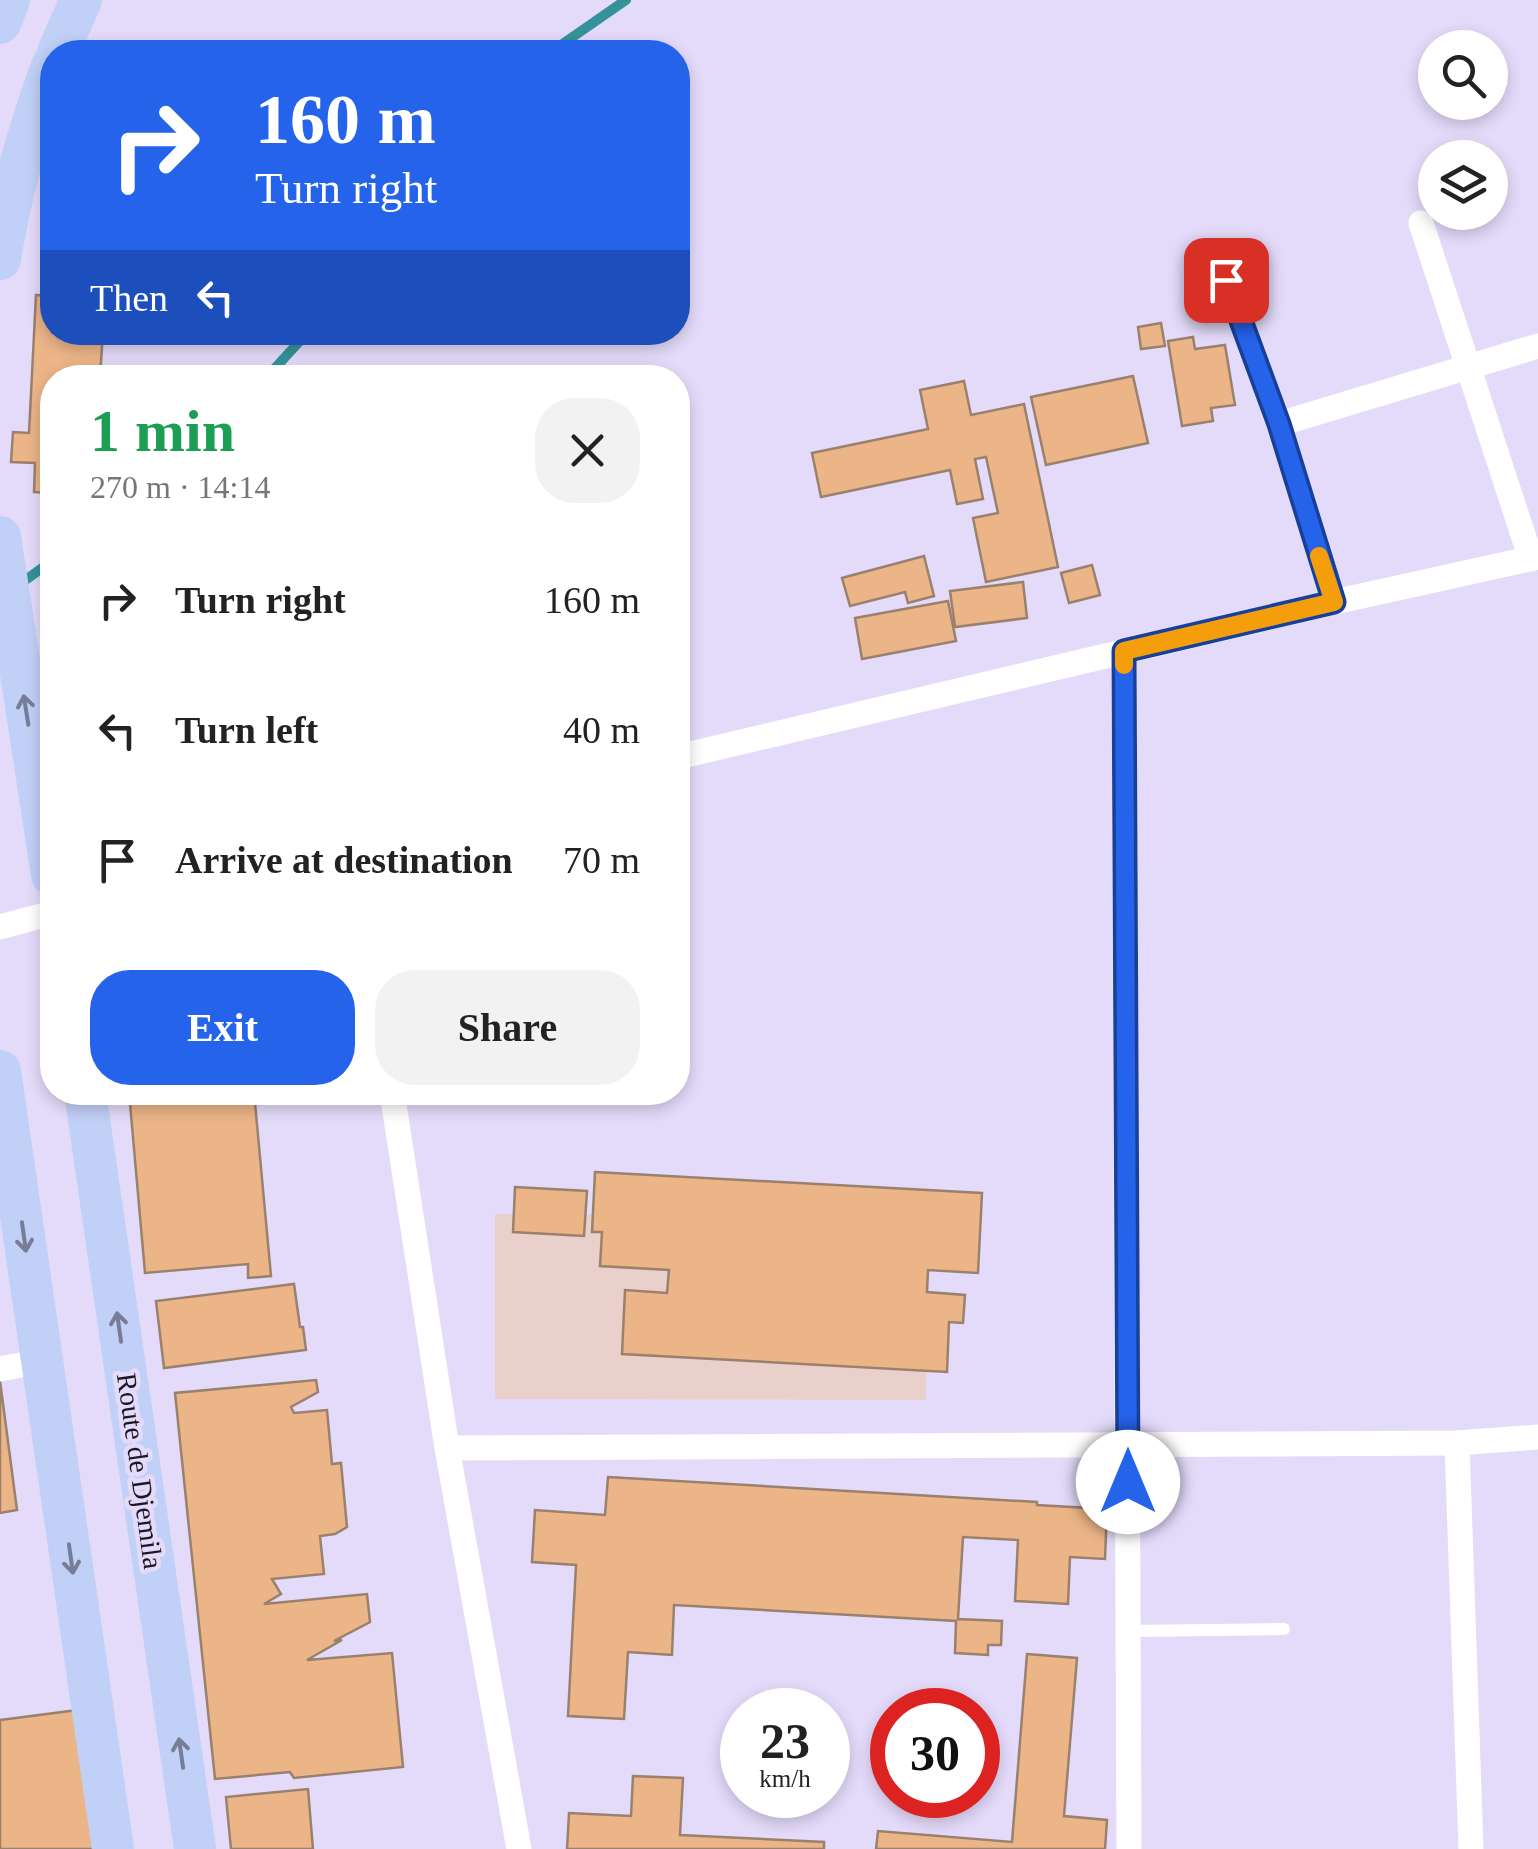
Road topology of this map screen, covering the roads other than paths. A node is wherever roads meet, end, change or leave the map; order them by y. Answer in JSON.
{"nodes":[{"id":1,"x":9,"y":0,"type":"edge"},
{"id":2,"x":81,"y":0,"type":"edge"},
{"id":3,"x":0,"y":23,"type":"edge"},
{"id":4,"x":63,"y":40,"type":"edge"},
{"id":5,"x":40,"y":101,"type":"edge"},
{"id":6,"x":1423,"y":230,"type":"edge"},
{"id":7,"x":0,"y":260,"type":"edge"},
{"id":8,"x":1226,"y":280,"type":"dead end"},
{"id":9,"x":1538,"y":346,"type":"edge"},
{"id":10,"x":1468,"y":368,"type":"junction"},
{"id":11,"x":1279,"y":424,"type":"junction"},
{"id":12,"x":0,"y":536,"type":"edge"},
{"id":13,"x":1534,"y":558,"type":"edge"},
{"id":14,"x":1334,"y":602,"type":"junction"},
{"id":15,"x":1124,"y":651,"type":"junction"},
{"id":16,"x":690,"y":755,"type":"edge"},
{"id":17,"x":40,"y":797,"type":"edge"},
{"id":18,"x":40,"y":917,"type":"edge"},
{"id":19,"x":0,"y":927,"type":"edge"},
{"id":20,"x":0,"y":1072,"type":"edge"},
{"id":21,"x":87,"y":1105,"type":"edge"},
{"id":22,"x":394,"y":1105,"type":"edge"},
{"id":23,"x":42,"y":1361,"type":"junction"},
{"id":24,"x":0,"y":1369,"type":"edge"},
{"id":25,"x":1538,"y":1437,"type":"edge"},
{"id":26,"x":1457,"y":1443,"type":"junction"},
{"id":27,"x":1128,"y":1445,"type":"junction"},
{"id":28,"x":447,"y":1448,"type":"junction"},
{"id":29,"x":1284,"y":1630,"type":"dead end"},
{"id":30,"x":1128,"y":1631,"type":"junction"},
{"id":31,"x":113,"y":1849,"type":"edge"},
{"id":32,"x":195,"y":1849,"type":"edge"},
{"id":33,"x":518,"y":1849,"type":"edge"},
{"id":34,"x":1129,"y":1849,"type":"edge"},
{"id":35,"x":1471,"y":1849,"type":"edge"}],
"edges":[{"from":1,"to":3,"type":"main road"},
{"from":2,"to":4,"type":"main road"},
{"from":5,"to":7,"type":"main road"},
{"from":6,"to":10,"type":"street"},
{"from":8,"to":11,"type":"street"},
{"from":9,"to":10,"type":"street"},
{"from":10,"to":11,"type":"street"},
{"from":10,"to":13,"type":"street"},
{"from":11,"to":14,"type":"street"},
{"from":17,"to":12,"type":"main road","one_way":true},
{"from":13,"to":14,"type":"street"},
{"from":14,"to":15,"type":"street"},
{"from":15,"to":16,"type":"street"},
{"from":15,"to":27,"type":"street"},
{"from":18,"to":19,"type":"street"},
{"from":20,"to":23,"type":"main road","one_way":true},
{"from":32,"to":21,"type":"main road","name":"Route de Djemila","one_way":true},
{"from":22,"to":28,"type":"street"},
{"from":23,"to":24,"type":"street"},
{"from":23,"to":31,"type":"main road","one_way":true},
{"from":25,"to":26,"type":"street"},
{"from":26,"to":27,"type":"street"},
{"from":26,"to":35,"type":"street"},
{"from":27,"to":28,"type":"street"},
{"from":27,"to":30,"type":"street"},
{"from":28,"to":33,"type":"street"},
{"from":29,"to":30,"type":"lane"},
{"from":30,"to":34,"type":"street"}]}
